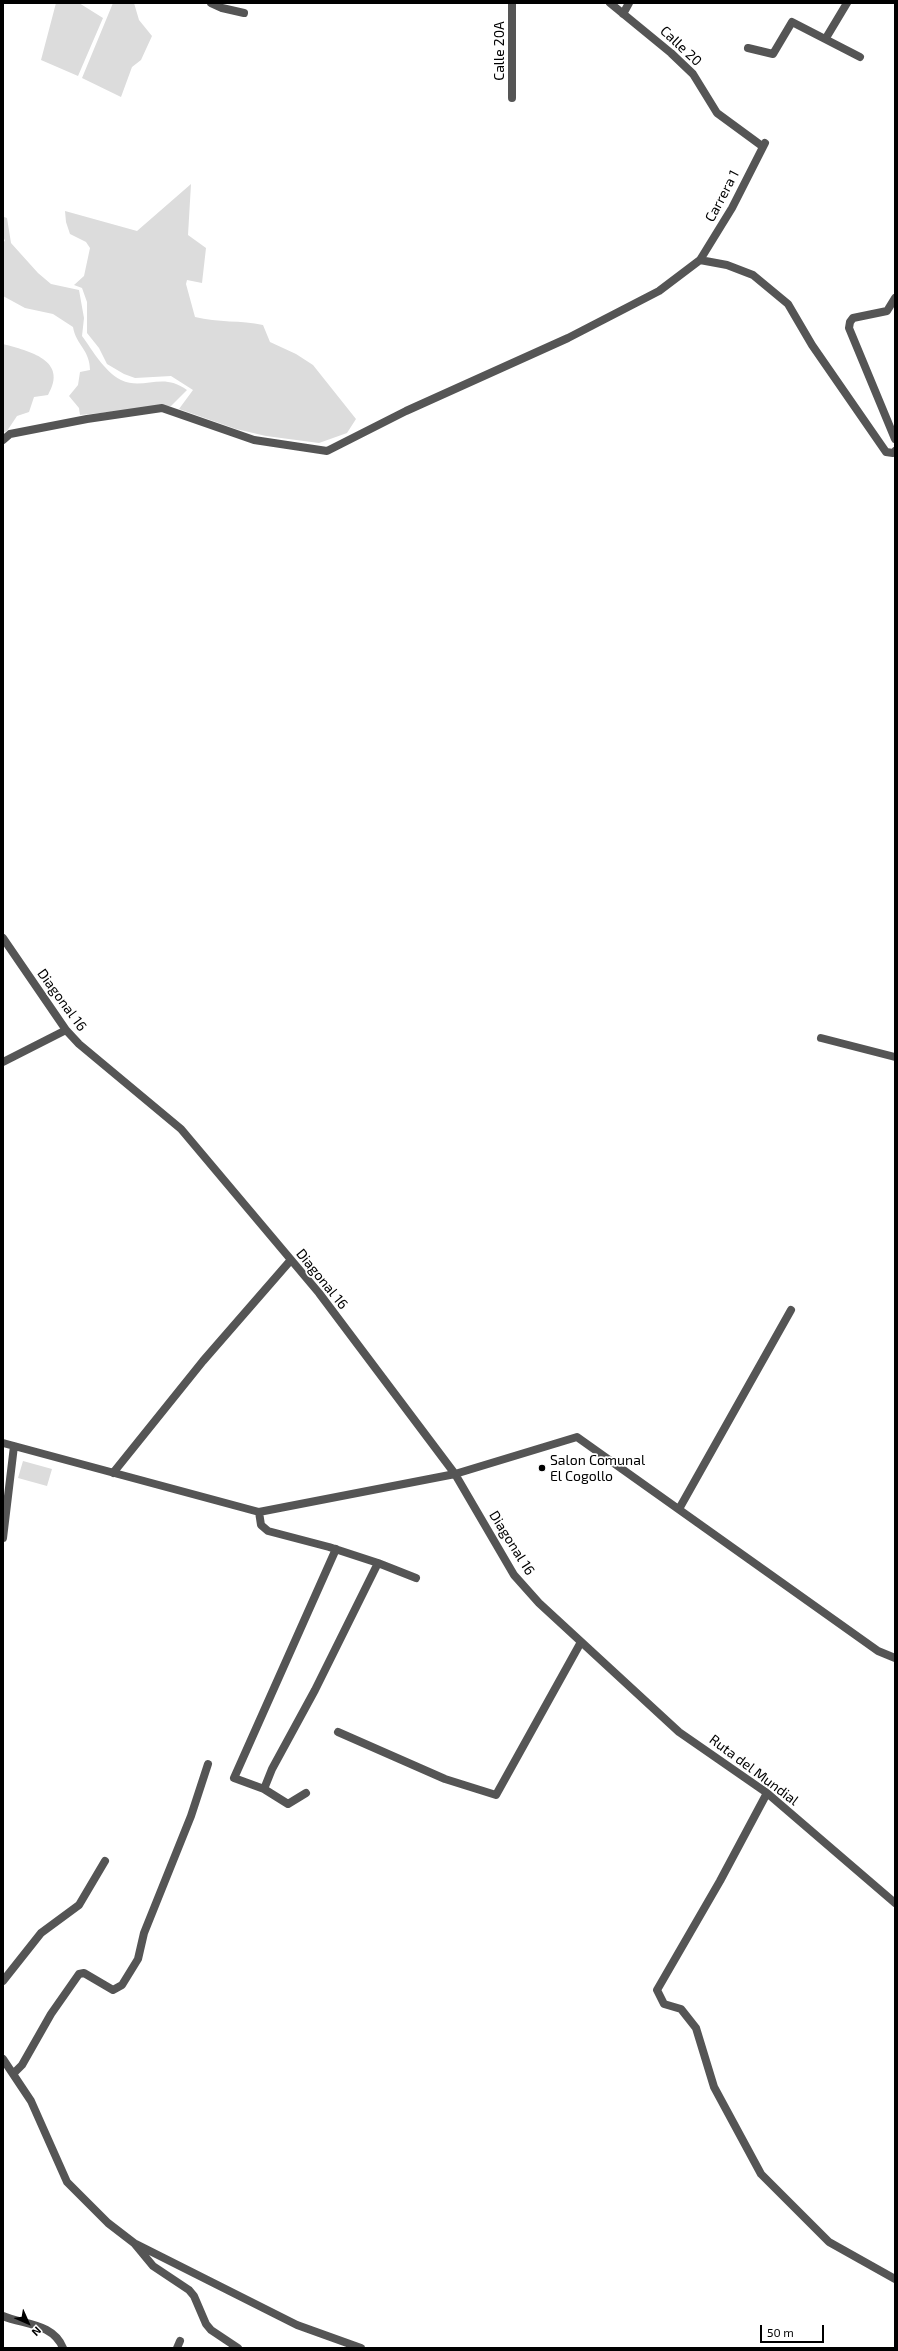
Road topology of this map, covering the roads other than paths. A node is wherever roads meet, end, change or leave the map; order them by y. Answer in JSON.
{"nodes":[{"id":1,"x":210,"y":3,"type":"edge"},
{"id":2,"x":512,"y":3,"type":"edge"},
{"id":3,"x":610,"y":3,"type":"edge"},
{"id":4,"x":629,"y":3,"type":"edge"},
{"id":5,"x":847,"y":3,"type":"edge"},
{"id":6,"x":244,"y":13,"type":"dead end"},
{"id":7,"x":623,"y":14,"type":"junction"},
{"id":8,"x":826,"y":38,"type":"junction"},
{"id":9,"x":748,"y":48,"type":"dead end"},
{"id":10,"x":860,"y":57,"type":"dead end"},
{"id":11,"x":512,"y":98,"type":"dead end"},
{"id":12,"x":764,"y":145,"type":"joint"},
{"id":13,"x":700,"y":260,"type":"junction"},
{"id":14,"x":895,"y":298,"type":"edge"},
{"id":15,"x":895,"y":439,"type":"edge"},
{"id":16,"x":3,"y":440,"type":"edge"},
{"id":17,"x":895,"y":451,"type":"edge"},
{"id":18,"x":3,"y":938,"type":"edge"},
{"id":19,"x":66,"y":1030,"type":"junction"},
{"id":20,"x":821,"y":1038,"type":"dead end"},
{"id":21,"x":895,"y":1057,"type":"edge"},
{"id":22,"x":3,"y":1062,"type":"edge"},
{"id":23,"x":290,"y":1261,"type":"junction"},
{"id":24,"x":791,"y":1310,"type":"dead end"},
{"id":25,"x":3,"y":1443,"type":"edge"},
{"id":26,"x":14,"y":1446,"type":"junction"},
{"id":27,"x":113,"y":1473,"type":"junction"},
{"id":28,"x":455,"y":1474,"type":"junction"},
{"id":29,"x":679,"y":1509,"type":"junction"},
{"id":30,"x":259,"y":1512,"type":"junction"},
{"id":31,"x":3,"y":1538,"type":"edge"},
{"id":32,"x":336,"y":1549,"type":"junction"},
{"id":33,"x":378,"y":1563,"type":"junction"},
{"id":34,"x":416,"y":1578,"type":"dead end"},
{"id":35,"x":581,"y":1642,"type":"junction"},
{"id":36,"x":597,"y":1657,"type":"joint"},
{"id":37,"x":895,"y":1658,"type":"edge"},
{"id":38,"x":338,"y":1732,"type":"dead end"},
{"id":39,"x":208,"y":1764,"type":"dead end"},
{"id":40,"x":264,"y":1790,"type":"junction"},
{"id":41,"x":306,"y":1793,"type":"dead end"},
{"id":42,"x":767,"y":1793,"type":"junction"},
{"id":43,"x":105,"y":1861,"type":"dead end"},
{"id":44,"x":895,"y":1903,"type":"edge"},
{"id":45,"x":3,"y":1981,"type":"edge"},
{"id":46,"x":3,"y":2059,"type":"edge"},
{"id":47,"x":14,"y":2073,"type":"junction"},
{"id":48,"x":134,"y":2243,"type":"junction"},
{"id":49,"x":895,"y":2279,"type":"edge"},
{"id":50,"x":3,"y":2316,"type":"edge"},
{"id":51,"x":63,"y":2348,"type":"edge"},
{"id":52,"x":238,"y":2348,"type":"edge"},
{"id":53,"x":361,"y":2348,"type":"edge"}],
"edges":[{"from":1,"to":6,"type":"street"},
{"from":2,"to":11,"type":"street","name":"Calle 20A"},
{"from":3,"to":7,"type":"street","name":"Calle 20"},
{"from":4,"to":7,"type":"street"},
{"from":5,"to":8,"type":"street"},
{"from":7,"to":12,"type":"street","name":"Calle 20"},
{"from":8,"to":9,"type":"street"},
{"from":8,"to":10,"type":"street"},
{"from":12,"to":13,"type":"street","name":"Carrera 1"},
{"from":13,"to":16,"type":"street"},
{"from":13,"to":17,"type":"street"},
{"from":14,"to":15,"type":"street"},
{"from":18,"to":19,"type":"street","name":"Diagonal 16"},
{"from":19,"to":22,"type":"street"},
{"from":19,"to":23,"type":"street","name":"Diagonal 16"},
{"from":20,"to":21,"type":"street"},
{"from":23,"to":27,"type":"street"},
{"from":23,"to":28,"type":"street","name":"Diagonal 16"},
{"from":24,"to":29,"type":"street"},
{"from":25,"to":26,"type":"street"},
{"from":26,"to":27,"type":"street"},
{"from":26,"to":31,"type":"street"},
{"from":27,"to":30,"type":"street"},
{"from":28,"to":29,"type":"street"},
{"from":28,"to":30,"type":"street"},
{"from":28,"to":35,"type":"street","name":"Diagonal 16"},
{"from":29,"to":37,"type":"street"},
{"from":30,"to":32,"type":"street"},
{"from":32,"to":33,"type":"street"},
{"from":32,"to":40,"type":"street"},
{"from":33,"to":34,"type":"street"},
{"from":33,"to":40,"type":"street"},
{"from":35,"to":36,"type":"street","name":"Diagonal 16"},
{"from":35,"to":38,"type":"street"},
{"from":36,"to":42,"type":"street","name":"Ruta del Mundial"},
{"from":39,"to":47,"type":"street"},
{"from":40,"to":41,"type":"street"},
{"from":42,"to":44,"type":"street","name":"Ruta del Mundial"},
{"from":42,"to":49,"type":"street"},
{"from":43,"to":45,"type":"street"},
{"from":46,"to":47,"type":"street"},
{"from":47,"to":48,"type":"street"},
{"from":48,"to":52,"type":"street"},
{"from":48,"to":53,"type":"street"},
{"from":50,"to":51,"type":"street"}]}
